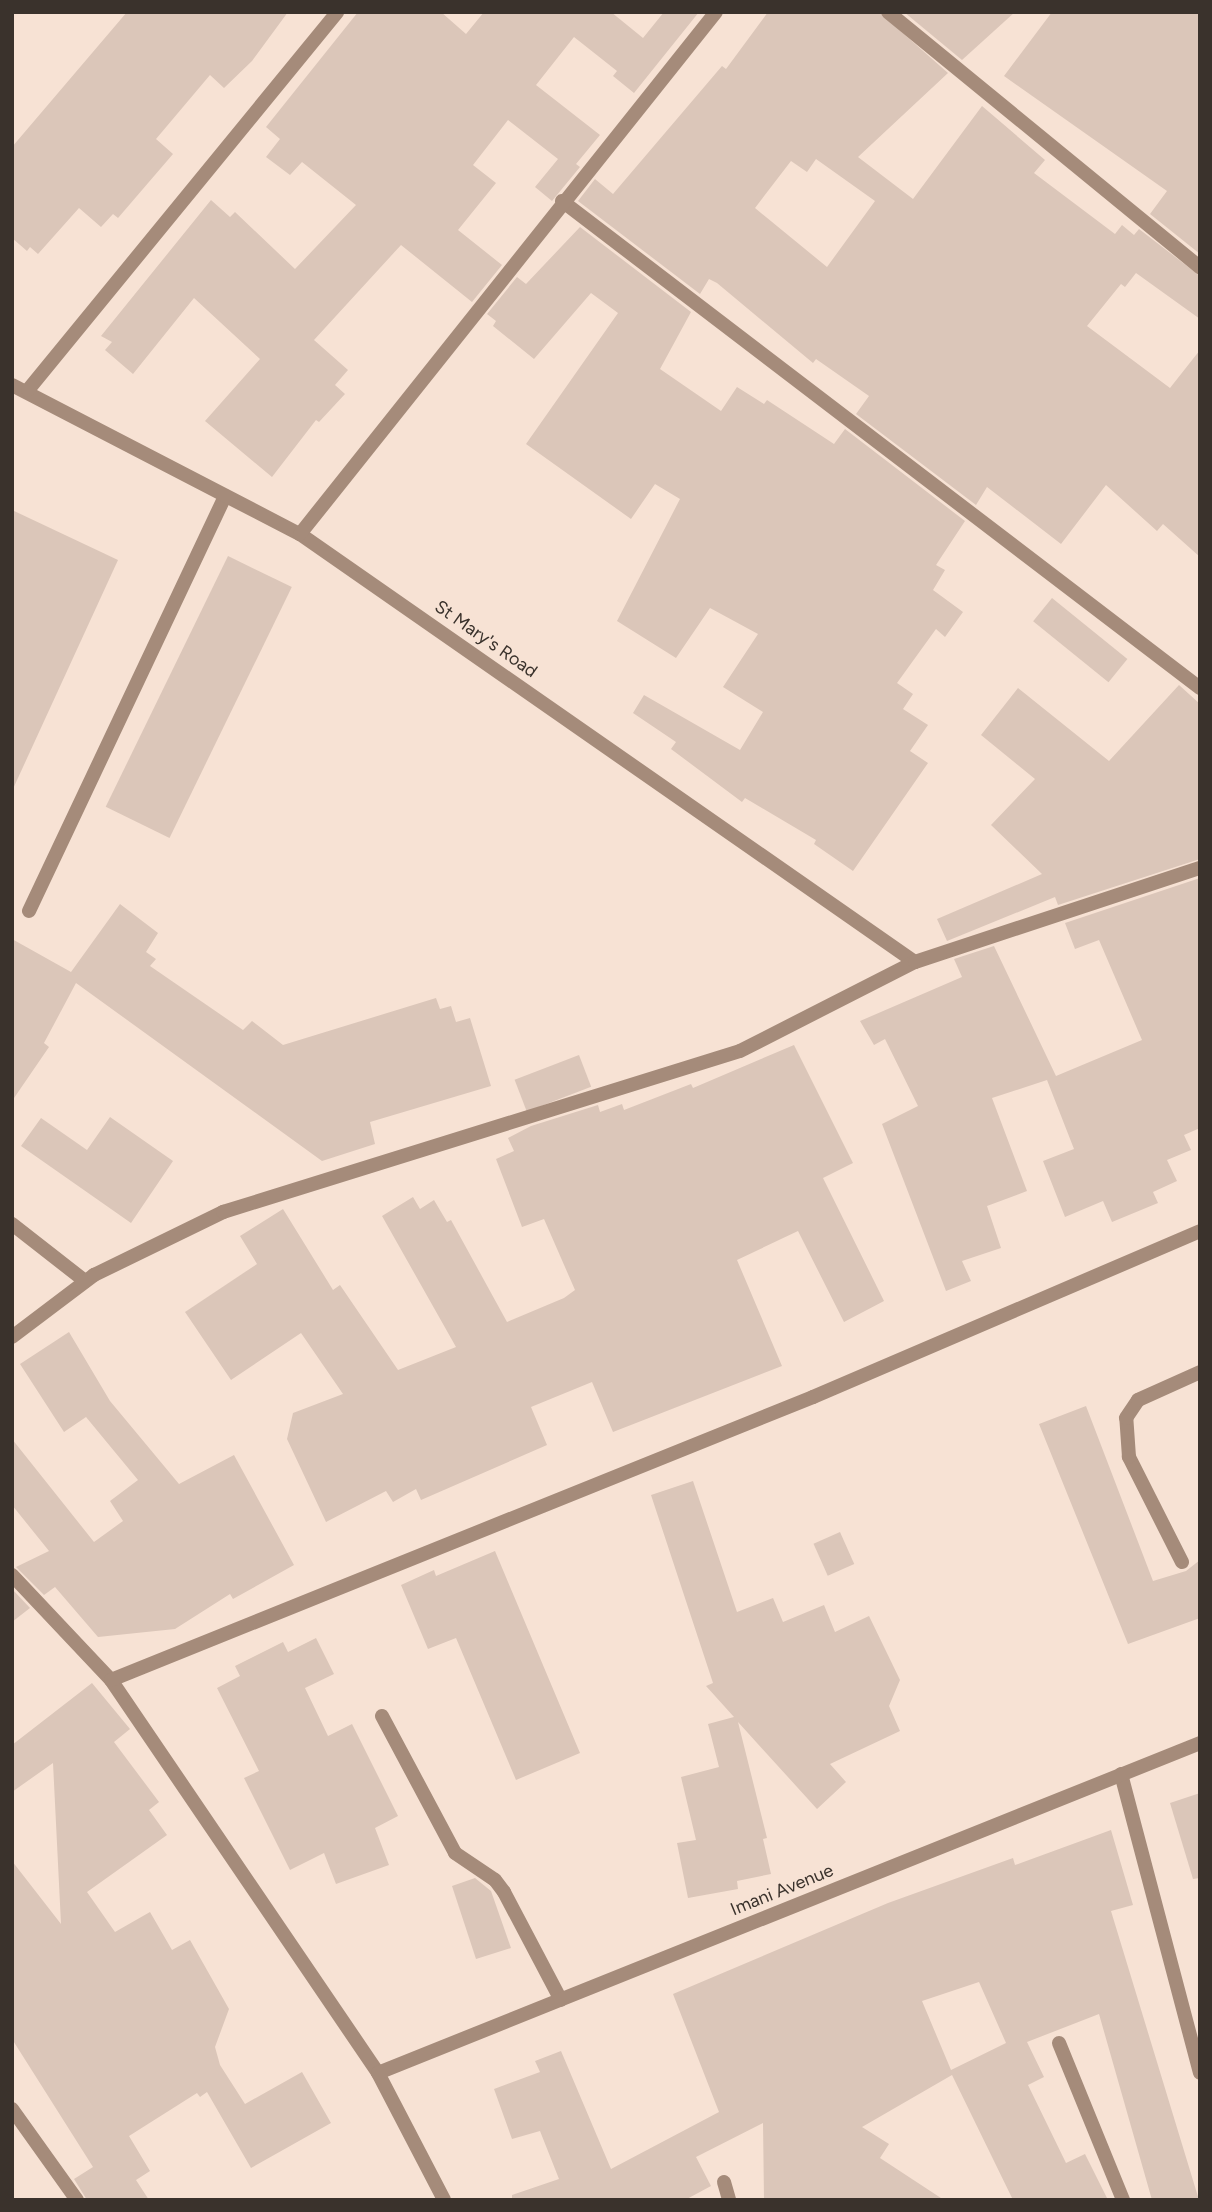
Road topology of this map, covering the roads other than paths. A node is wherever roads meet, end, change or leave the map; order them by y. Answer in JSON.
{"nodes":[{"id":1,"x":337,"y":12,"type":"edge"},
{"id":2,"x":716,"y":12,"type":"edge"},
{"id":3,"x":888,"y":12,"type":"edge"},
{"id":4,"x":562,"y":201,"type":"junction"},
{"id":5,"x":1200,"y":267,"type":"edge"},
{"id":6,"x":12,"y":385,"type":"edge"},
{"id":7,"x":28,"y":390,"type":"junction"},
{"id":8,"x":225,"y":496,"type":"junction"},
{"id":9,"x":300,"y":534,"type":"junction"},
{"id":10,"x":1200,"y":688,"type":"edge"},
{"id":11,"x":1200,"y":868,"type":"edge"},
{"id":12,"x":29,"y":911,"type":"dead end"},
{"id":13,"x":915,"y":962,"type":"junction"},
{"id":14,"x":12,"y":1224,"type":"edge"},
{"id":15,"x":1200,"y":1231,"type":"edge"},
{"id":16,"x":85,"y":1281,"type":"junction"},
{"id":17,"x":12,"y":1337,"type":"edge"},
{"id":18,"x":1200,"y":1372,"type":"edge"},
{"id":19,"x":1182,"y":1562,"type":"dead end"},
{"id":20,"x":12,"y":1575,"type":"edge"},
{"id":21,"x":111,"y":1680,"type":"junction"},
{"id":22,"x":382,"y":1716,"type":"dead end"},
{"id":23,"x":1200,"y":1743,"type":"edge"},
{"id":24,"x":1121,"y":1774,"type":"junction"},
{"id":25,"x":561,"y":2000,"type":"junction"},
{"id":26,"x":1059,"y":2043,"type":"dead end"},
{"id":27,"x":378,"y":2073,"type":"junction"},
{"id":28,"x":1200,"y":2073,"type":"edge"},
{"id":29,"x":12,"y":2109,"type":"edge"},
{"id":30,"x":724,"y":2182,"type":"dead end"},
{"id":31,"x":77,"y":2200,"type":"edge"},
{"id":32,"x":444,"y":2200,"type":"edge"},
{"id":33,"x":729,"y":2200,"type":"edge"},
{"id":34,"x":1123,"y":2200,"type":"edge"}],
"edges":[{"from":1,"to":7,"type":"street"},
{"from":2,"to":4,"type":"street"},
{"from":3,"to":5,"type":"street"},
{"from":4,"to":9,"type":"street"},
{"from":4,"to":10,"type":"street"},
{"from":6,"to":7,"type":"street","name":"St Mary's Road"},
{"from":7,"to":8,"type":"street","name":"St Mary's Road"},
{"from":8,"to":9,"type":"street","name":"St Mary's Road"},
{"from":8,"to":12,"type":"street"},
{"from":9,"to":13,"type":"street","name":"St Mary's Road"},
{"from":11,"to":13,"type":"street"},
{"from":13,"to":16,"type":"street"},
{"from":14,"to":16,"type":"street"},
{"from":15,"to":21,"type":"street"},
{"from":16,"to":17,"type":"street"},
{"from":18,"to":19,"type":"street"},
{"from":20,"to":21,"type":"street"},
{"from":21,"to":27,"type":"street"},
{"from":22,"to":25,"type":"street"},
{"from":23,"to":24,"type":"street","name":"Imani Avenue"},
{"from":24,"to":25,"type":"street","name":"Imani Avenue"},
{"from":24,"to":28,"type":"street"},
{"from":25,"to":27,"type":"street","name":"Imani Avenue"},
{"from":26,"to":34,"type":"street"},
{"from":27,"to":32,"type":"street"},
{"from":29,"to":31,"type":"street"},
{"from":30,"to":33,"type":"street"}]}
